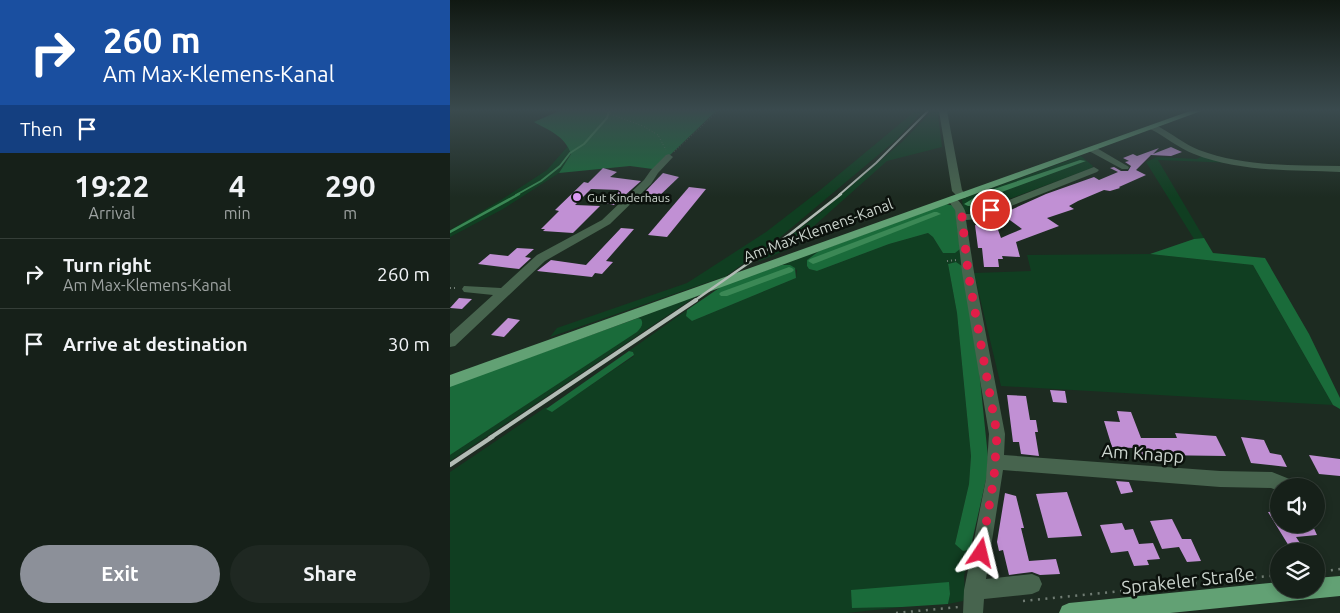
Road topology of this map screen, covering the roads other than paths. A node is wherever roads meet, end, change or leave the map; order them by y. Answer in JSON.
{"nodes":[{"id":1,"x":948,"y":140,"type":"edge"},
{"id":2,"x":1120,"y":140,"type":"edge"},
{"id":3,"x":1175,"y":140,"type":"edge"},
{"id":4,"x":1093,"y":150,"type":"junction"},
{"id":5,"x":669,"y":157,"type":"road end"},
{"id":6,"x":1125,"y":167,"type":"dead end"},
{"id":7,"x":1340,"y":169,"type":"edge"},
{"id":8,"x":1094,"y":170,"type":"dead end"},
{"id":9,"x":957,"y":197,"type":"junction"},
{"id":10,"x":962,"y":217,"type":"junction"},
{"id":11,"x":468,"y":289,"type":"dead end"},
{"id":12,"x":504,"y":292,"type":"junction"},
{"id":13,"x":450,"y":342,"type":"edge"},
{"id":14,"x":450,"y":381,"type":"edge"},
{"id":15,"x":996,"y":462,"type":"junction"},
{"id":16,"x":1270,"y":480,"type":"edge"},
{"id":17,"x":1032,"y":584,"type":"dead end"},
{"id":18,"x":1340,"y":586,"type":"edge"},
{"id":19,"x":1325,"y":587,"type":"edge"},
{"id":20,"x":1270,"y":593,"type":"edge"},
{"id":21,"x":973,"y":603,"type":"edge"},
{"id":22,"x":1070,"y":613,"type":"edge"}],
"edges":[{"from":1,"to":9,"type":"street"},
{"from":2,"to":4,"type":"main road","name":"Am Max-Klemens-Kanal"},
{"from":3,"to":7,"type":"street"},
{"from":4,"to":6,"type":"street"},
{"from":4,"to":9,"type":"main road","name":"Am Max-Klemens-Kanal"},
{"from":5,"to":12,"type":"street"},
{"from":8,"to":10,"type":"street"},
{"from":9,"to":10,"type":"street"},
{"from":9,"to":14,"type":"main road","name":"Am Max-Klemens-Kanal"},
{"from":10,"to":15,"type":"street"},
{"from":11,"to":12,"type":"street"},
{"from":12,"to":13,"type":"street"},
{"from":15,"to":16,"type":"street","name":"Am Knapp"},
{"from":15,"to":21,"type":"street"},
{"from":17,"to":21,"type":"street"},
{"from":18,"to":19,"type":"main road"},
{"from":20,"to":22,"type":"main road","name":"Sprakeler Straße"}]}
